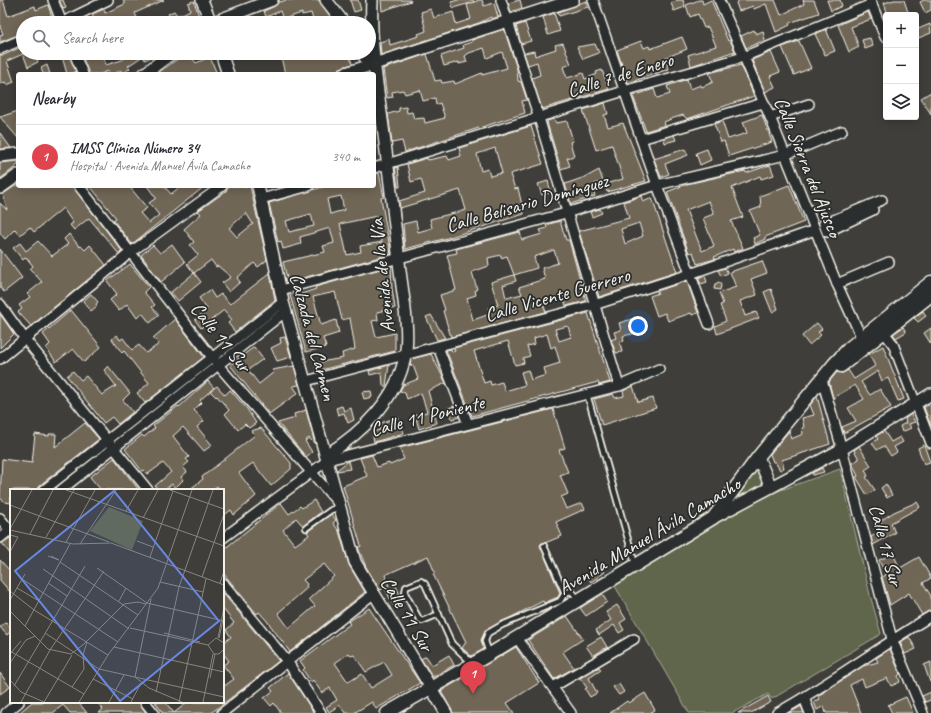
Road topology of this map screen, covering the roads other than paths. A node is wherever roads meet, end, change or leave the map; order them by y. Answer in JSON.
{"nodes":[{"id":1,"x":53,"y":0,"type":"edge"},
{"id":2,"x":108,"y":0,"type":"edge"},
{"id":3,"x":202,"y":0,"type":"edge"},
{"id":4,"x":272,"y":0,"type":"edge"},
{"id":5,"x":326,"y":0,"type":"edge"},
{"id":6,"x":372,"y":0,"type":"edge"},
{"id":7,"x":501,"y":0,"type":"edge"},
{"id":8,"x":573,"y":0,"type":"edge"},
{"id":9,"x":593,"y":0,"type":"edge"},
{"id":10,"x":721,"y":1,"type":"edge"},
{"id":11,"x":871,"y":2,"type":"edge"},
{"id":12,"x":59,"y":16,"type":"edge"},
{"id":13,"x":76,"y":16,"type":"edge"},
{"id":14,"x":208,"y":16,"type":"edge"},
{"id":15,"x":230,"y":16,"type":"edge"},
{"id":16,"x":339,"y":16,"type":"edge"},
{"id":17,"x":371,"y":16,"type":"edge"},
{"id":18,"x":507,"y":22,"type":"junction"},
{"id":19,"x":883,"y":32,"type":"edge"},
{"id":20,"x":16,"y":42,"type":"edge"},
{"id":21,"x":0,"y":49,"type":"edge"},
{"id":22,"x":743,"y":57,"type":"junction"},
{"id":23,"x":77,"y":60,"type":"edge"},
{"id":24,"x":163,"y":60,"type":"edge"},
{"id":25,"x":223,"y":60,"type":"edge"},
{"id":26,"x":368,"y":60,"type":"edge"},
{"id":27,"x":372,"y":60,"type":"edge"},
{"id":28,"x":373,"y":67,"type":"junction"},
{"id":29,"x":82,"y":72,"type":"edge"},
{"id":30,"x":147,"y":72,"type":"edge"},
{"id":31,"x":227,"y":72,"type":"edge"},
{"id":32,"x":352,"y":72,"type":"edge"},
{"id":33,"x":374,"y":72,"type":"edge"},
{"id":34,"x":376,"y":87,"type":"edge"},
{"id":35,"x":624,"y":91,"type":"junction"},
{"id":36,"x":763,"y":103,"type":"junction"},
{"id":37,"x":809,"y":104,"type":"dead end"},
{"id":38,"x":770,"y":117,"type":"junction"},
{"id":39,"x":539,"y":118,"type":"junction"},
{"id":40,"x":842,"y":131,"type":"dead end"},
{"id":41,"x":641,"y":139,"type":"junction"},
{"id":42,"x":1,"y":154,"type":"edge"},
{"id":43,"x":16,"y":154,"type":"edge"},
{"id":44,"x":785,"y":155,"type":"junction"},
{"id":45,"x":388,"y":165,"type":"junction"},
{"id":46,"x":376,"y":168,"type":"edge"},
{"id":47,"x":16,"y":176,"type":"edge"},
{"id":48,"x":657,"y":185,"type":"junction"},
{"id":49,"x":0,"y":188,"type":"edge"},
{"id":50,"x":82,"y":188,"type":"edge"},
{"id":51,"x":219,"y":188,"type":"edge"},
{"id":52,"x":258,"y":188,"type":"edge"},
{"id":53,"x":302,"y":188,"type":"edge"},
{"id":54,"x":261,"y":199,"type":"junction"},
{"id":55,"x":882,"y":200,"type":"dead end"},
{"id":56,"x":873,"y":210,"type":"dead end"},
{"id":57,"x":566,"y":213,"type":"junction"},
{"id":58,"x":825,"y":228,"type":"junction"},
{"id":59,"x":815,"y":231,"type":"junction"},
{"id":60,"x":131,"y":252,"type":"junction"},
{"id":61,"x":399,"y":257,"type":"junction"},
{"id":62,"x":889,"y":262,"type":"dead end"},
{"id":63,"x":690,"y":274,"type":"junction"},
{"id":64,"x":931,"y":282,"type":"edge"},
{"id":65,"x":837,"y":284,"type":"junction"},
{"id":66,"x":281,"y":290,"type":"junction"},
{"id":67,"x":931,"y":295,"type":"edge"},
{"id":68,"x":0,"y":304,"type":"edge"},
{"id":69,"x":594,"y":305,"type":"junction"},
{"id":70,"x":284,"y":306,"type":"junction"},
{"id":71,"x":709,"y":324,"type":"dead end"},
{"id":72,"x":881,"y":328,"type":"junction"},
{"id":73,"x":25,"y":339,"type":"junction"},
{"id":74,"x":864,"y":342,"type":"junction"},
{"id":75,"x":438,"y":347,"type":"junction"},
{"id":76,"x":406,"y":356,"type":"junction"},
{"id":77,"x":0,"y":359,"type":"edge"},
{"id":78,"x":215,"y":361,"type":"junction"},
{"id":79,"x":659,"y":369,"type":"dead end"},
{"id":80,"x":306,"y":381,"type":"junction"},
{"id":81,"x":821,"y":382,"type":"junction"},
{"id":82,"x":619,"y":386,"type":"junction"},
{"id":83,"x":587,"y":394,"type":"junction"},
{"id":84,"x":931,"y":394,"type":"edge"},
{"id":85,"x":915,"y":404,"type":"junction"},
{"id":86,"x":468,"y":424,"type":"junction"},
{"id":87,"x":107,"y":440,"type":"junction"},
{"id":88,"x":931,"y":443,"type":"edge"},
{"id":89,"x":114,"y":448,"type":"junction"},
{"id":90,"x":842,"y":449,"type":"junction"},
{"id":91,"x":758,"y":457,"type":"junction"},
{"id":92,"x":327,"y":458,"type":"junction"},
{"id":93,"x":311,"y":473,"type":"junction"},
{"id":94,"x":771,"y":487,"type":"junction"},
{"id":95,"x":45,"y":489,"type":"edge"},
{"id":96,"x":61,"y":489,"type":"edge"},
{"id":97,"x":147,"y":489,"type":"edge"},
{"id":98,"x":339,"y":503,"type":"junction"},
{"id":99,"x":10,"y":516,"type":"edge"},
{"id":100,"x":713,"y":518,"type":"junction"},
{"id":101,"x":1,"y":521,"type":"edge"},
{"id":102,"x":306,"y":528,"type":"dead end"},
{"id":103,"x":10,"y":531,"type":"edge"},
{"id":104,"x":224,"y":537,"type":"edge"},
{"id":105,"x":0,"y":538,"type":"edge"},
{"id":106,"x":544,"y":546,"type":"dead end"},
{"id":107,"x":635,"y":564,"type":"junction"},
{"id":108,"x":224,"y":584,"type":"edge"},
{"id":109,"x":565,"y":593,"type":"junction"},
{"id":110,"x":373,"y":594,"type":"junction"},
{"id":111,"x":579,"y":600,"type":"junction"},
{"id":112,"x":438,"y":614,"type":"junction"},
{"id":113,"x":931,"y":616,"type":"edge"},
{"id":114,"x":517,"y":638,"type":"junction"},
{"id":115,"x":634,"y":639,"type":"dead end"},
{"id":116,"x":892,"y":639,"type":"junction"},
{"id":117,"x":490,"y":654,"type":"junction"},
{"id":118,"x":287,"y":661,"type":"junction"},
{"id":119,"x":473,"y":664,"type":"junction"},
{"id":120,"x":553,"y":687,"type":"junction"},
{"id":121,"x":431,"y":688,"type":"junction"},
{"id":122,"x":804,"y":698,"type":"junction"},
{"id":123,"x":18,"y":703,"type":"edge"},
{"id":124,"x":146,"y":703,"type":"edge"},
{"id":125,"x":6,"y":713,"type":"edge"},
{"id":126,"x":154,"y":713,"type":"edge"},
{"id":127,"x":222,"y":713,"type":"edge"},
{"id":128,"x":321,"y":713,"type":"edge"},
{"id":129,"x":387,"y":713,"type":"edge"},
{"id":130,"x":446,"y":713,"type":"edge"},
{"id":131,"x":571,"y":713,"type":"edge"},
{"id":132,"x":777,"y":713,"type":"edge"},
{"id":133,"x":810,"y":713,"type":"edge"},
{"id":134,"x":923,"y":713,"type":"edge"}],
"edges":[{"from":1,"to":12,"type":"street"},
{"from":2,"to":13,"type":"street"},
{"from":3,"to":14,"type":"street"},
{"from":4,"to":15,"type":"street"},
{"from":5,"to":16,"type":"street"},
{"from":6,"to":17,"type":"street","name":"Avenida de la Vía"},
{"from":7,"to":18,"type":"street"},
{"from":8,"to":18,"type":"street"},
{"from":9,"to":35,"type":"street"},
{"from":10,"to":22,"type":"street","name":"Calle Sierra del Ajusco"},
{"from":11,"to":19,"type":"street"},
{"from":11,"to":22,"type":"street","name":"Calle 7 de Enero"},
{"from":18,"to":28,"type":"street"},
{"from":18,"to":39,"type":"street"},
{"from":20,"to":21,"type":"street"},
{"from":22,"to":35,"type":"street","name":"Calle 7 de Enero"},
{"from":22,"to":36,"type":"street","name":"Calle Sierra del Ajusco"},
{"from":23,"to":29,"type":"street"},
{"from":24,"to":30,"type":"street"},
{"from":25,"to":31,"type":"street"},
{"from":26,"to":28,"type":"street"},
{"from":27,"to":28,"type":"street","name":"Avenida de la Vía"},
{"from":28,"to":32,"type":"street"},
{"from":28,"to":33,"type":"street","name":"Avenida de la Vía"},
{"from":34,"to":45,"type":"street","name":"Avenida de la Vía"},
{"from":35,"to":39,"type":"street","name":"Calle 7 de Enero"},
{"from":35,"to":41,"type":"street"},
{"from":36,"to":38,"type":"street","name":"Calle Sierra del Ajusco"},
{"from":36,"to":41,"type":"street"},
{"from":37,"to":38,"type":"street"},
{"from":38,"to":44,"type":"street","name":"Calle Sierra del Ajusco"},
{"from":39,"to":45,"type":"street","name":"Calle 7 de Enero"},
{"from":39,"to":57,"type":"street"},
{"from":40,"to":44,"type":"street","name":"Calle Belisario Domínguez"},
{"from":41,"to":48,"type":"street"},
{"from":42,"to":43,"type":"street"},
{"from":44,"to":48,"type":"street","name":"Calle Belisario Domínguez"},
{"from":44,"to":59,"type":"street","name":"Calle Sierra del Ajusco"},
{"from":45,"to":46,"type":"street","name":"Calle 7 de Enero"},
{"from":45,"to":61,"type":"street","name":"Avenida de la Vía"},
{"from":47,"to":49,"type":"street"},
{"from":48,"to":57,"type":"street","name":"Calle Belisario Domínguez"},
{"from":48,"to":63,"type":"street"},
{"from":50,"to":60,"type":"street","name":"Calle 11 Sur"},
{"from":51,"to":60,"type":"street"},
{"from":52,"to":54,"type":"street","name":"Calzada del Carmen"},
{"from":53,"to":54,"type":"street"},
{"from":54,"to":66,"type":"street","name":"Calzada del Carmen"},
{"from":55,"to":58,"type":"street"},
{"from":56,"to":58,"type":"street"},
{"from":57,"to":61,"type":"street","name":"Calle Belisario Domínguez"},
{"from":57,"to":69,"type":"street"},
{"from":58,"to":59,"type":"street","name":"Calle Vicente Guerrero"},
{"from":59,"to":63,"type":"street","name":"Calle Vicente Guerrero"},
{"from":59,"to":65,"type":"street","name":"Calle Sierra del Ajusco"},
{"from":60,"to":73,"type":"street"},
{"from":60,"to":78,"type":"street","name":"Calle 11 Sur"},
{"from":61,"to":66,"type":"street","name":"Calle Belisario Domínguez"},
{"from":61,"to":76,"type":"street","name":"Avenida de la Vía"},
{"from":62,"to":65,"type":"street"},
{"from":63,"to":69,"type":"street","name":"Calle Vicente Guerrero"},
{"from":63,"to":71,"type":"street"},
{"from":64,"to":72,"type":"main road"},
{"from":65,"to":74,"type":"street","name":"Calle Sierra del Ajusco"},
{"from":66,"to":70,"type":"street","name":"Calzada del Carmen"},
{"from":67,"to":72,"type":"main road"},
{"from":68,"to":73,"type":"street"},
{"from":69,"to":75,"type":"street","name":"Calle Vicente Guerrero"},
{"from":69,"to":82,"type":"street"},
{"from":70,"to":78,"type":"street"},
{"from":70,"to":80,"type":"street","name":"Calzada del Carmen"},
{"from":72,"to":74,"type":"main road"},
{"from":72,"to":85,"type":"street"},
{"from":73,"to":77,"type":"street"},
{"from":73,"to":87,"type":"street"},
{"from":74,"to":81,"type":"main road"},
{"from":75,"to":76,"type":"street","name":"Calle Vicente Guerrero"},
{"from":75,"to":86,"type":"street"},
{"from":76,"to":80,"type":"street","name":"Calle Vicente Guerrero"},
{"from":76,"to":92,"type":"street","name":"Avenida de la Vía"},
{"from":78,"to":87,"type":"street"},
{"from":78,"to":89,"type":"street"},
{"from":78,"to":93,"type":"street","name":"Calle 11 Sur"},
{"from":79,"to":82,"type":"street","name":"Calle 11 Poniente"},
{"from":80,"to":92,"type":"street","name":"Calzada del Carmen"},
{"from":81,"to":90,"type":"street","name":"Calle 17 Sur"},
{"from":81,"to":91,"type":"main road"},
{"from":82,"to":83,"type":"street","name":"Calle 11 Poniente"},
{"from":83,"to":86,"type":"street","name":"Calle 11 Poniente"},
{"from":83,"to":107,"type":"lane"},
{"from":84,"to":85,"type":"street","name":"Avenida Manuel Ávila Camacho"},
{"from":85,"to":88,"type":"street"},
{"from":85,"to":90,"type":"street","name":"Avenida Manuel Ávila Camacho"},
{"from":86,"to":92,"type":"street","name":"Calle 11 Poniente"},
{"from":87,"to":89,"type":"street"},
{"from":87,"to":95,"type":"street"},
{"from":89,"to":96,"type":"street"},
{"from":89,"to":97,"type":"street"},
{"from":90,"to":94,"type":"street","name":"Avenida Manuel Ávila Camacho"},
{"from":90,"to":116,"type":"street","name":"Calle 17 Sur"},
{"from":91,"to":94,"type":"street"},
{"from":91,"to":100,"type":"main road"},
{"from":92,"to":93,"type":"street","name":"Calle 11 Poniente"},
{"from":92,"to":98,"type":"street","name":"Calzada del Carmen"},
{"from":93,"to":98,"type":"street","name":"Calle 11 Sur"},
{"from":93,"to":104,"type":"street","name":"Calle 11 Poniente"},
{"from":94,"to":100,"type":"street","name":"Avenida Manuel Ávila Camacho"},
{"from":98,"to":102,"type":"lane"},
{"from":98,"to":110,"type":"street","name":"Calle 11 Sur"},
{"from":99,"to":101,"type":"street"},
{"from":100,"to":107,"type":"main road","name":"Avenida Manuel Ávila Camacho"},
{"from":101,"to":103,"type":"street"},
{"from":103,"to":105,"type":"street"},
{"from":106,"to":109,"type":"lane"},
{"from":107,"to":111,"type":"main road","name":"Avenida Manuel Ávila Camacho"},
{"from":108,"to":118,"type":"street"},
{"from":109,"to":111,"type":"lane"},
{"from":109,"to":117,"type":"lane"},
{"from":110,"to":118,"type":"street"},
{"from":110,"to":121,"type":"street","name":"Calle 11 Sur"},
{"from":111,"to":114,"type":"main road","name":"Avenida Manuel Ávila Camacho"},
{"from":112,"to":112,"type":"lane"},
{"from":112,"to":119,"type":"lane"},
{"from":113,"to":116,"type":"street"},
{"from":114,"to":117,"type":"main road","name":"Avenida Manuel Ávila Camacho"},
{"from":114,"to":120,"type":"street"},
{"from":115,"to":120,"type":"street"},
{"from":116,"to":122,"type":"street"},
{"from":116,"to":134,"type":"street","name":"Calle 17 Sur"},
{"from":117,"to":119,"type":"main road","name":"Avenida Manuel Ávila Camacho"},
{"from":118,"to":127,"type":"street"},
{"from":118,"to":128,"type":"street"},
{"from":119,"to":121,"type":"main road","name":"Avenida Manuel Ávila Camacho"},
{"from":120,"to":131,"type":"street"},
{"from":121,"to":129,"type":"main road","name":"Avenida Manuel Ávila Camacho"},
{"from":121,"to":130,"type":"street","name":"Calle 11 Sur"},
{"from":122,"to":132,"type":"street"},
{"from":122,"to":133,"type":"street"},
{"from":123,"to":125,"type":"street"},
{"from":124,"to":126,"type":"street"}]}
